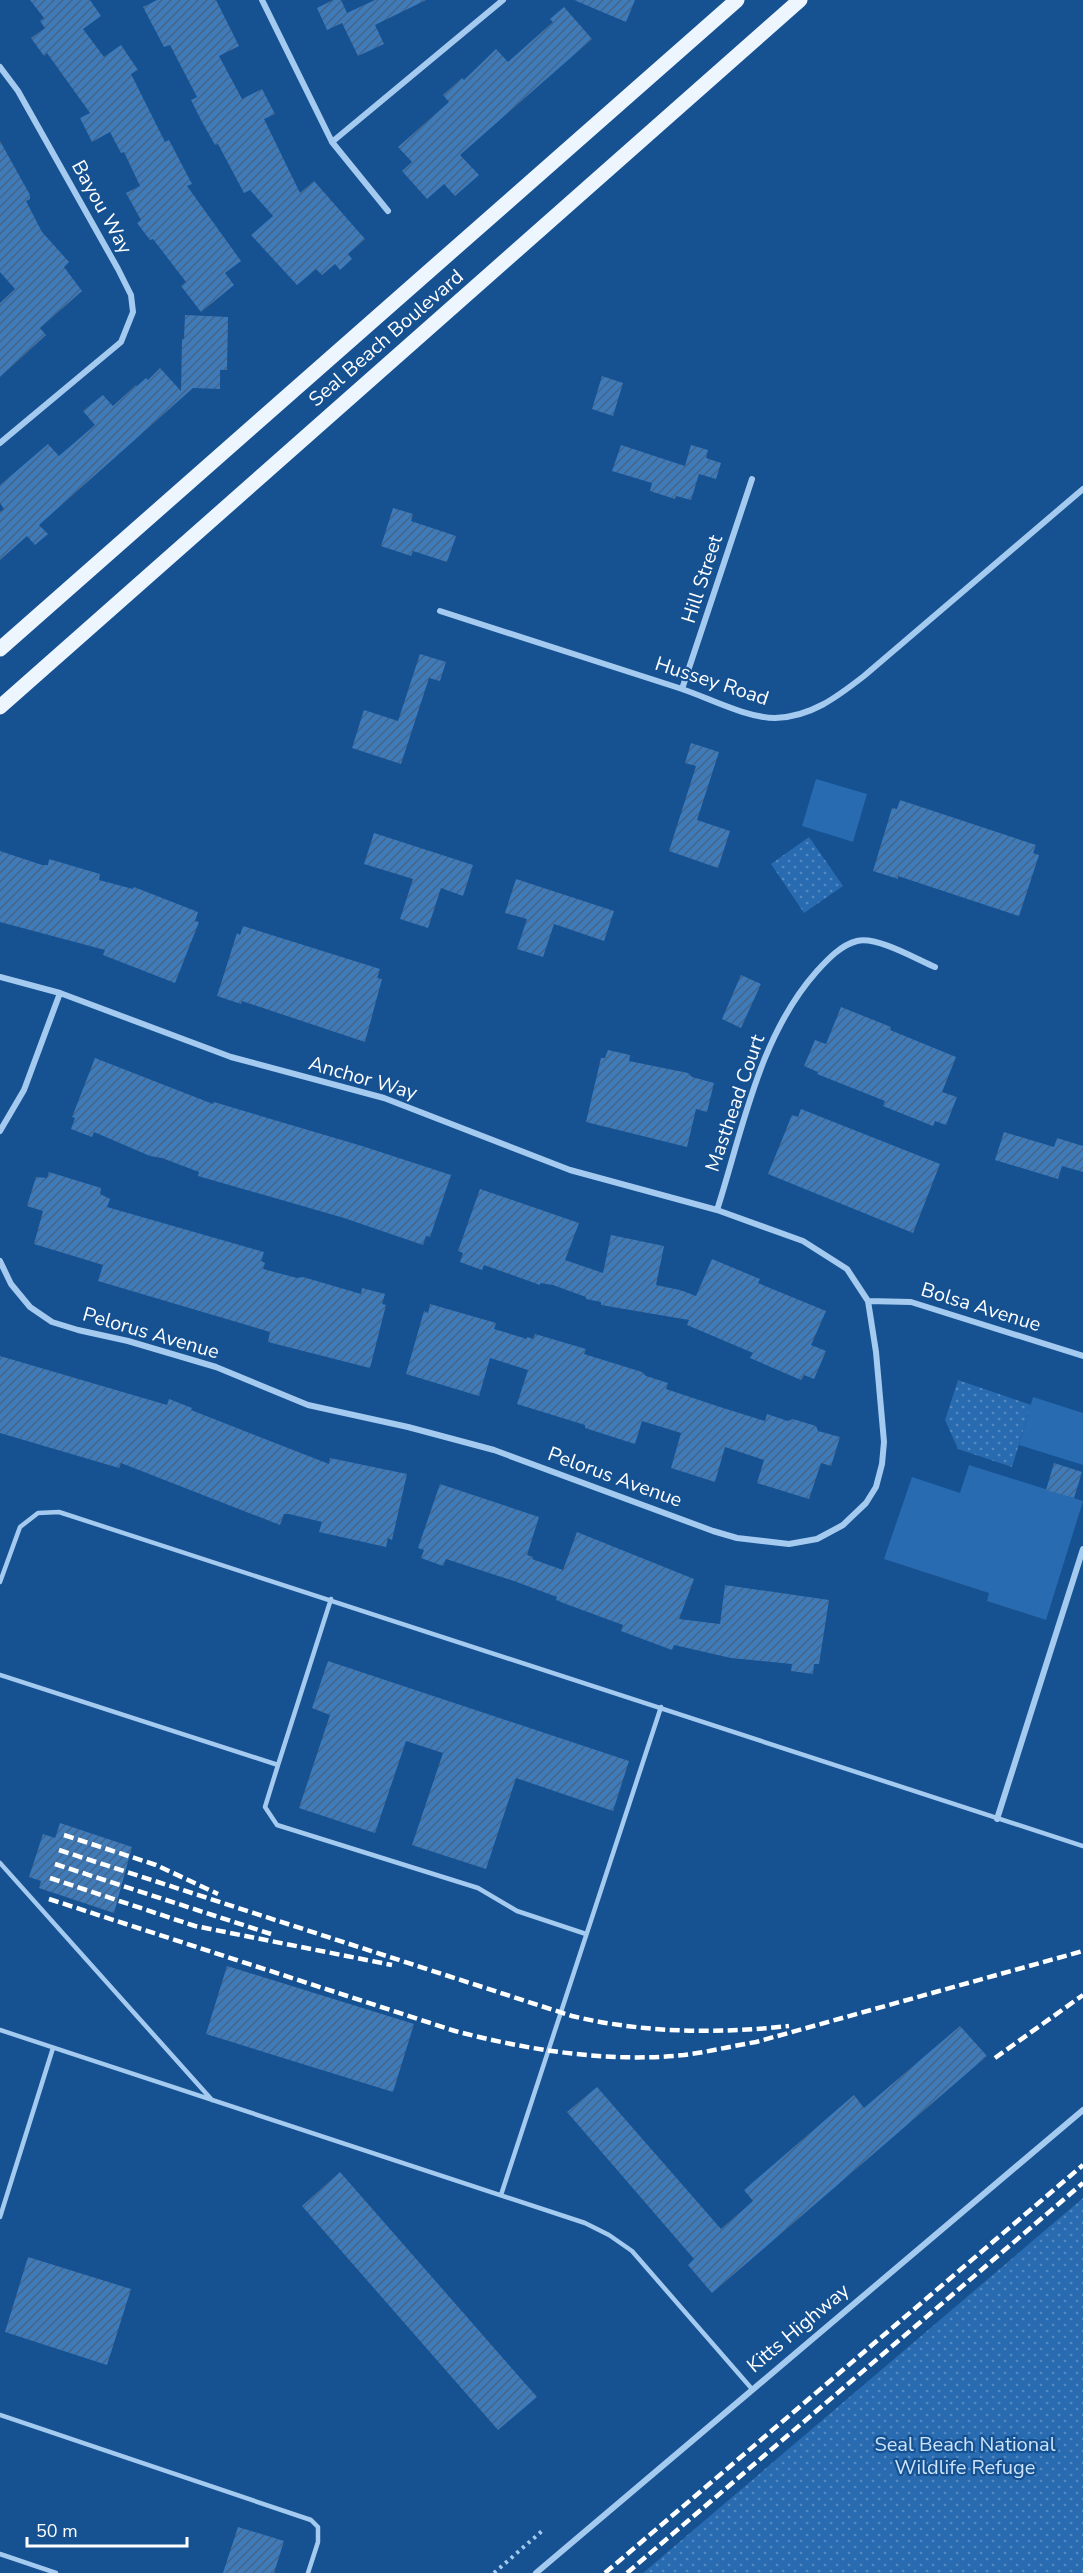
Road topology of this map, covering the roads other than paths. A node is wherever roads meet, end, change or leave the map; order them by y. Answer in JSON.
{"nodes":[{"id":1,"x":262,"y":0,"type":"edge"},
{"id":2,"x":503,"y":0,"type":"edge"},
{"id":3,"x":737,"y":0,"type":"edge"},
{"id":4,"x":800,"y":0,"type":"edge"},
{"id":5,"x":0,"y":67,"type":"edge"},
{"id":6,"x":332,"y":142,"type":"junction"},
{"id":7,"x":388,"y":211,"type":"dead end"},
{"id":8,"x":0,"y":443,"type":"edge"},
{"id":9,"x":752,"y":479,"type":"dead end"},
{"id":10,"x":1083,"y":489,"type":"edge"},
{"id":11,"x":440,"y":611,"type":"dead end"},
{"id":12,"x":0,"y":649,"type":"edge"},
{"id":13,"x":682,"y":689,"type":"junction"},
{"id":14,"x":0,"y":707,"type":"edge"},
{"id":15,"x":935,"y":967,"type":"dead end"},
{"id":16,"x":0,"y":977,"type":"edge"},
{"id":17,"x":60,"y":993,"type":"junction"},
{"id":18,"x":0,"y":1131,"type":"edge"},
{"id":19,"x":717,"y":1210,"type":"junction"},
{"id":20,"x":0,"y":1261,"type":"edge"},
{"id":21,"x":868,"y":1301,"type":"junction"},
{"id":22,"x":1083,"y":1356,"type":"edge"},
{"id":23,"x":1083,"y":1549,"type":"edge"},
{"id":24,"x":0,"y":1582,"type":"edge"},
{"id":25,"x":331,"y":1599,"type":"junction"},
{"id":26,"x":0,"y":1675,"type":"edge"},
{"id":27,"x":661,"y":1707,"type":"junction"},
{"id":28,"x":278,"y":1765,"type":"junction"},
{"id":29,"x":997,"y":1819,"type":"junction"},
{"id":30,"x":1083,"y":1846,"type":"edge"},
{"id":31,"x":0,"y":1863,"type":"edge"},
{"id":32,"x":586,"y":1934,"type":"junction"},
{"id":33,"x":0,"y":2030,"type":"edge"},
{"id":34,"x":53,"y":2048,"type":"junction"},
{"id":35,"x":213,"y":2100,"type":"junction"},
{"id":36,"x":1083,"y":2110,"type":"edge"},
{"id":37,"x":501,"y":2195,"type":"junction"},
{"id":38,"x":0,"y":2217,"type":"edge"},
{"id":39,"x":752,"y":2389,"type":"junction"},
{"id":40,"x":0,"y":2415,"type":"edge"},
{"id":41,"x":0,"y":2554,"type":"edge"},
{"id":42,"x":56,"y":2573,"type":"edge"},
{"id":43,"x":308,"y":2573,"type":"edge"},
{"id":44,"x":536,"y":2573,"type":"edge"}],
"edges":[{"from":1,"to":6,"type":"street"},
{"from":2,"to":6,"type":"street"},
{"from":3,"to":12,"type":"main road","name":"Seal Beach Boulevard"},
{"from":4,"to":14,"type":"main road","name":"Seal Beach Boulevard"},
{"from":5,"to":8,"type":"street","name":"Bayou Way"},
{"from":6,"to":7,"type":"street"},
{"from":9,"to":13,"type":"street","name":"Hill Street"},
{"from":10,"to":13,"type":"street","name":"Hussey Road"},
{"from":11,"to":13,"type":"street","name":"Hussey Road"},
{"from":15,"to":19,"type":"street","name":"Masthead Court"},
{"from":16,"to":17,"type":"street","name":"Anchor Way"},
{"from":17,"to":18,"type":"street"},
{"from":17,"to":19,"type":"street","name":"Anchor Way"},
{"from":19,"to":21,"type":"street","name":"Pelorus Avenue"},
{"from":20,"to":21,"type":"street","name":"Pelorus Avenue"},
{"from":21,"to":22,"type":"street","name":"Bolsa Avenue"},
{"from":23,"to":29,"type":"street"},
{"from":24,"to":25,"type":"lane"},
{"from":25,"to":27,"type":"lane"},
{"from":25,"to":28,"type":"lane"},
{"from":26,"to":28,"type":"lane"},
{"from":27,"to":29,"type":"lane"},
{"from":27,"to":32,"type":"lane"},
{"from":28,"to":32,"type":"lane"},
{"from":29,"to":30,"type":"lane"},
{"from":31,"to":35,"type":"lane"},
{"from":32,"to":37,"type":"lane"},
{"from":33,"to":34,"type":"lane"},
{"from":34,"to":35,"type":"lane"},
{"from":34,"to":38,"type":"lane"},
{"from":35,"to":37,"type":"lane"},
{"from":36,"to":39,"type":"street","name":"Kitts Highway"},
{"from":37,"to":39,"type":"lane"},
{"from":39,"to":44,"type":"street","name":"Kitts Highway"},
{"from":40,"to":43,"type":"lane"},
{"from":41,"to":42,"type":"lane"}]}
